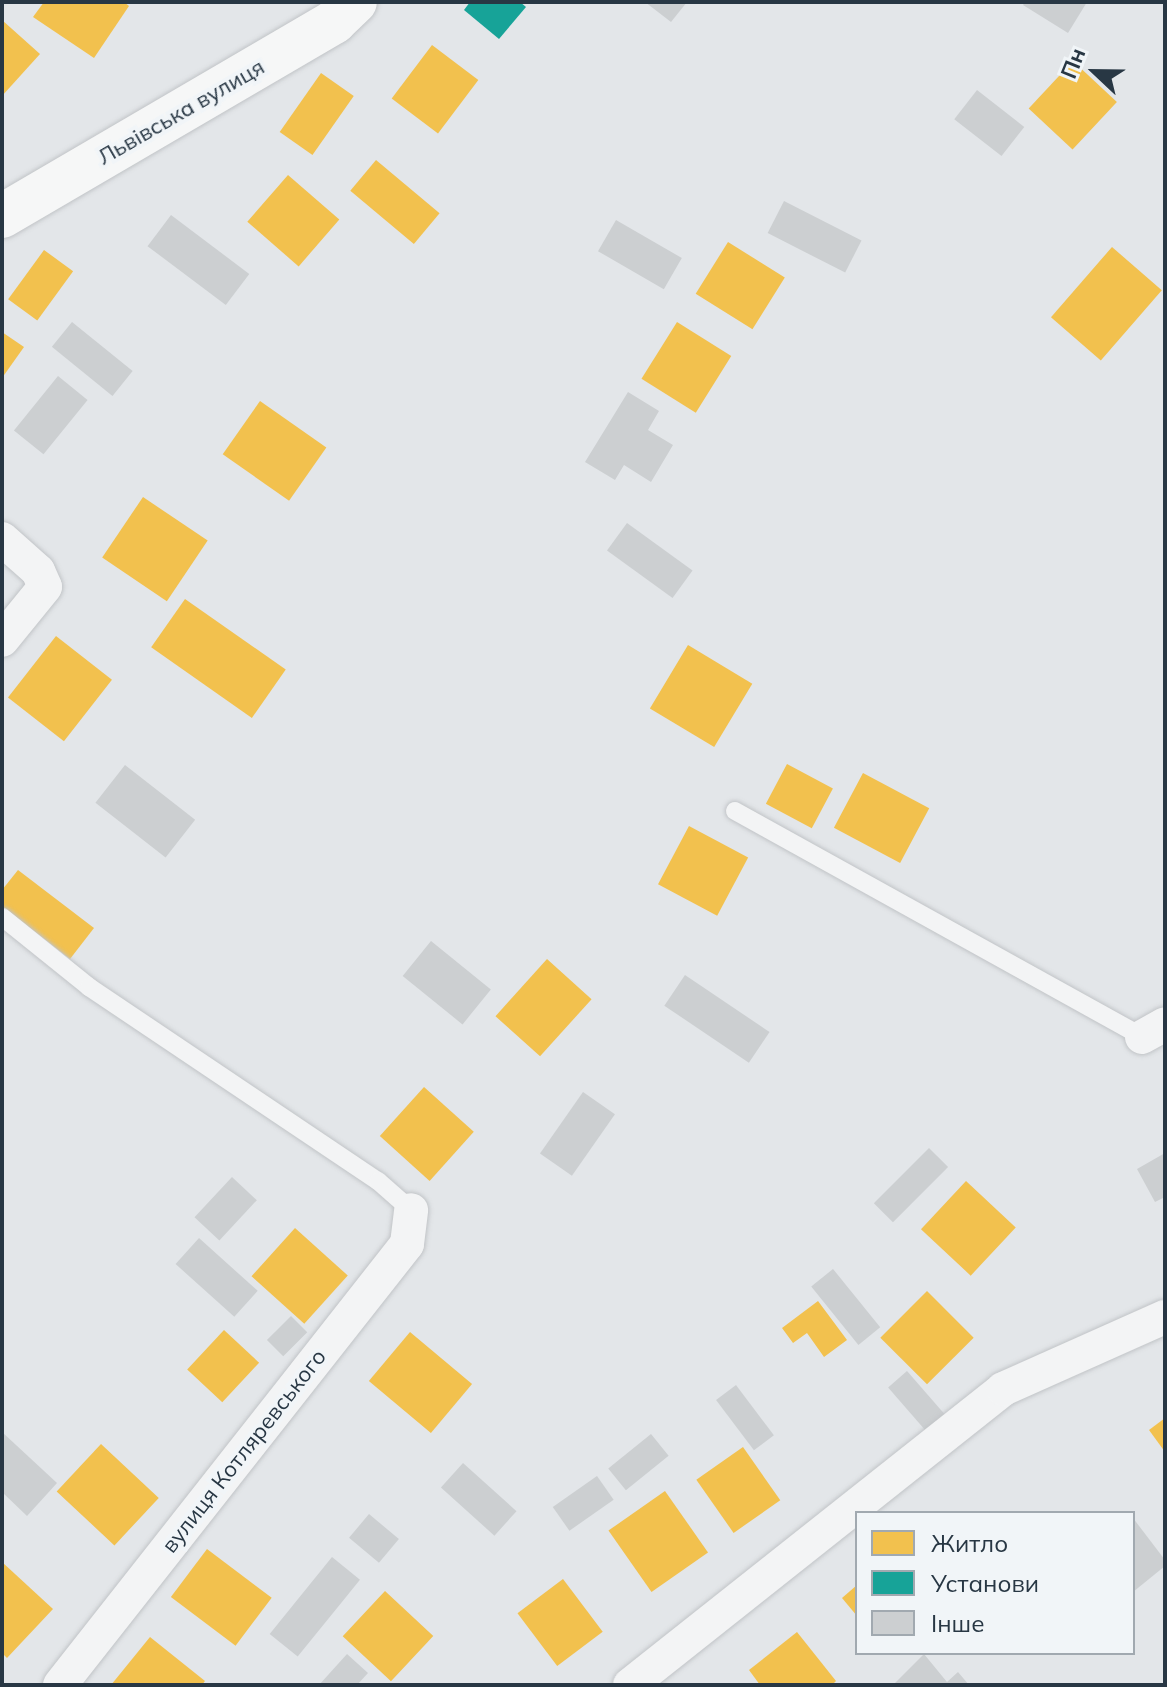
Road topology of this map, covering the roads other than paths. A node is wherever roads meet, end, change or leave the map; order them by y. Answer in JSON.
{"nodes":[{"id":1,"x":355,"y":2,"type":"edge"},
{"id":2,"x":2,"y":216,"type":"edge"},
{"id":3,"x":2,"y":539,"type":"edge"},
{"id":4,"x":2,"y":640,"type":"edge"},
{"id":5,"x":735,"y":811,"type":"dead end"},
{"id":6,"x":2,"y":917,"type":"edge"},
{"id":7,"x":1153,"y":1031,"type":"edge"},
{"id":8,"x":411,"y":1210,"type":"joint"},
{"id":9,"x":1165,"y":1317,"type":"edge"},
{"id":10,"x":60,"y":1685,"type":"edge"},
{"id":11,"x":630,"y":1685,"type":"edge"}],
"edges":[{"from":1,"to":2,"type":"main road","name":"Львівська вулиця"},
{"from":3,"to":4,"type":"street"},
{"from":5,"to":7,"type":"lane"},
{"from":6,"to":8,"type":"lane"},
{"from":8,"to":10,"type":"street","name":"вулиця Котляревського"},
{"from":9,"to":11,"type":"street"}]}
